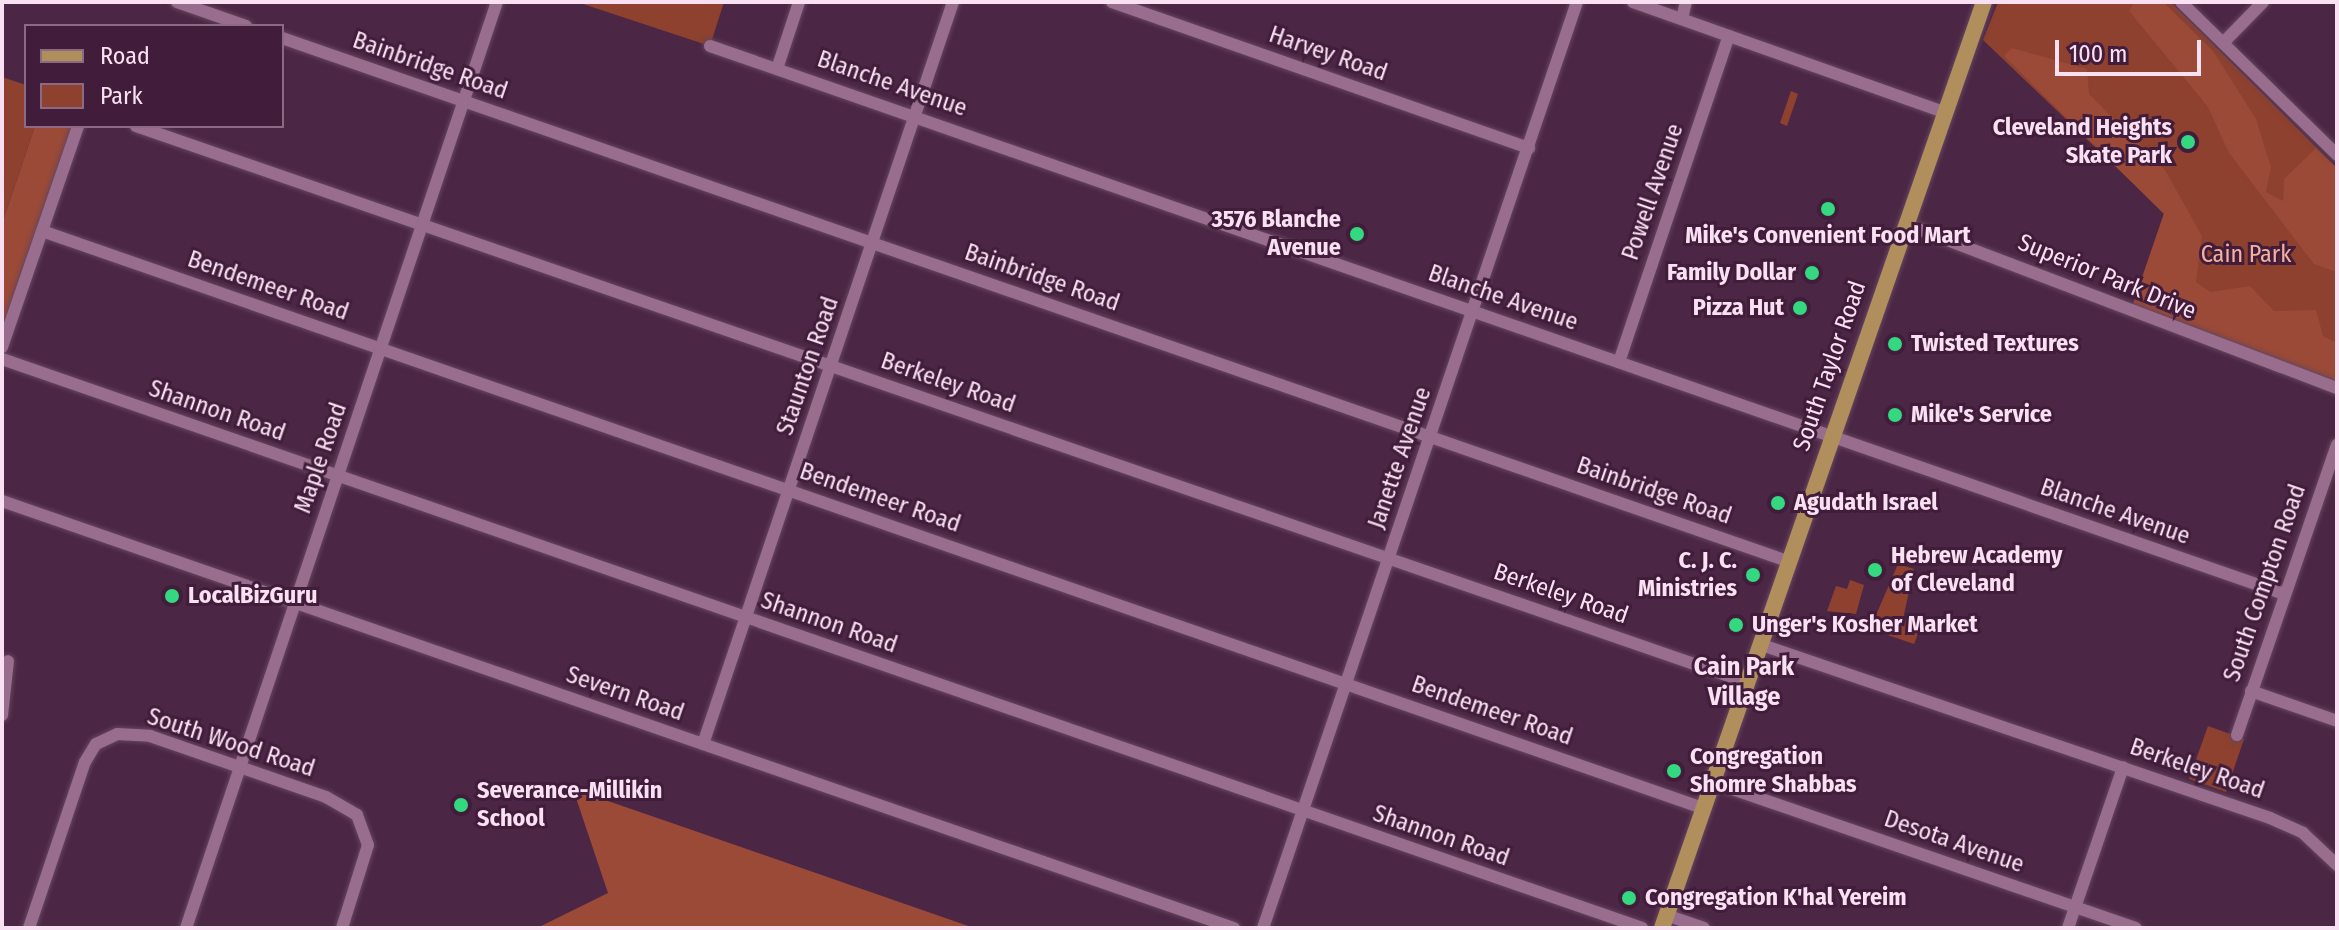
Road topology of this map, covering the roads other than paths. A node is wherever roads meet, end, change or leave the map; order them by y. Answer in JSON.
{"nodes":[{"id":1,"x":177,"y":2,"type":"edge"},
{"id":2,"x":497,"y":2,"type":"edge"},
{"id":3,"x":799,"y":2,"type":"edge"},
{"id":4,"x":953,"y":2,"type":"edge"},
{"id":5,"x":1112,"y":2,"type":"edge"},
{"id":6,"x":1577,"y":2,"type":"edge"},
{"id":7,"x":1633,"y":2,"type":"edge"},
{"id":8,"x":1686,"y":2,"type":"edge"},
{"id":9,"x":1984,"y":2,"type":"edge"},
{"id":10,"x":2181,"y":2,"type":"edge"},
{"id":11,"x":2263,"y":2,"type":"edge"},
{"id":12,"x":1682,"y":19,"type":"junction"},
{"id":13,"x":240,"y":24,"type":"edge"},
{"id":14,"x":1729,"y":36,"type":"junction"},
{"id":15,"x":284,"y":39,"type":"edge"},
{"id":16,"x":2223,"y":43,"type":"junction"},
{"id":17,"x":710,"y":46,"type":"dead end"},
{"id":18,"x":777,"y":69,"type":"junction"},
{"id":19,"x":464,"y":101,"type":"junction"},
{"id":20,"x":1944,"y":112,"type":"junction"},
{"id":21,"x":915,"y":115,"type":"junction"},
{"id":22,"x":77,"y":128,"type":"edge"},
{"id":23,"x":142,"y":128,"type":"edge"},
{"id":24,"x":1529,"y":148,"type":"junction"},
{"id":25,"x":2336,"y":152,"type":"edge"},
{"id":26,"x":1905,"y":224,"type":"junction"},
{"id":27,"x":423,"y":225,"type":"junction"},
{"id":28,"x":42,"y":231,"type":"junction"},
{"id":29,"x":873,"y":243,"type":"junction"},
{"id":30,"x":1472,"y":311,"type":"junction"},
{"id":31,"x":2,"y":347,"type":"edge"},
{"id":32,"x":381,"y":348,"type":"junction"},
{"id":33,"x":2,"y":359,"type":"edge"},
{"id":34,"x":1619,"y":362,"type":"junction"},
{"id":35,"x":831,"y":365,"type":"junction"},
{"id":36,"x":2337,"y":388,"type":"edge"},
{"id":37,"x":1431,"y":436,"type":"junction"},
{"id":38,"x":1830,"y":436,"type":"junction"},
{"id":39,"x":2337,"y":445,"type":"edge"},
{"id":40,"x":338,"y":476,"type":"junction"},
{"id":41,"x":789,"y":489,"type":"junction"},
{"id":42,"x":2,"y":501,"type":"edge"},
{"id":43,"x":1389,"y":559,"type":"junction"},
{"id":44,"x":1787,"y":561,"type":"junction"},
{"id":45,"x":2282,"y":593,"type":"junction"},
{"id":46,"x":295,"y":603,"type":"junction"},
{"id":47,"x":746,"y":618,"type":"junction"},
{"id":48,"x":1759,"y":644,"type":"junction"},
{"id":49,"x":8,"y":661,"type":"dead end"},
{"id":50,"x":1746,"y":682,"type":"junction"},
{"id":51,"x":1346,"y":683,"type":"junction"},
{"id":52,"x":2251,"y":691,"type":"junction"},
{"id":53,"x":2,"y":715,"type":"edge"},
{"id":54,"x":2337,"y":721,"type":"edge"},
{"id":55,"x":2237,"y":735,"type":"dead end"},
{"id":56,"x":703,"y":744,"type":"junction"},
{"id":57,"x":2123,"y":767,"type":"junction"},
{"id":58,"x":240,"y":768,"type":"junction"},
{"id":59,"x":1712,"y":782,"type":"junction"},
{"id":60,"x":1703,"y":808,"type":"junction"},
{"id":61,"x":1303,"y":811,"type":"junction"},
{"id":62,"x":2336,"y":861,"type":"edge"},
{"id":63,"x":2075,"y":907,"type":"junction"},
{"id":64,"x":1664,"y":922,"type":"edge"},
{"id":65,"x":29,"y":928,"type":"edge"},
{"id":66,"x":186,"y":928,"type":"edge"},
{"id":67,"x":342,"y":928,"type":"edge"},
{"id":68,"x":1234,"y":928,"type":"edge"},
{"id":69,"x":1263,"y":928,"type":"edge"},
{"id":70,"x":1642,"y":928,"type":"edge"},
{"id":71,"x":1704,"y":928,"type":"edge"},
{"id":72,"x":2068,"y":928,"type":"edge"},
{"id":73,"x":2136,"y":928,"type":"edge"}],
"edges":[{"from":1,"to":13,"type":"street"},
{"from":2,"to":19,"type":"street","name":"Maple Road"},
{"from":3,"to":18,"type":"street"},
{"from":4,"to":21,"type":"street","name":"Staunton Road"},
{"from":5,"to":24,"type":"street","name":"Harvey Road"},
{"from":6,"to":24,"type":"street","name":"Janette Avenue"},
{"from":7,"to":12,"type":"street"},
{"from":8,"to":12,"type":"street"},
{"from":9,"to":20,"type":"main road","name":"South Taylor Road"},
{"from":10,"to":16,"type":"street"},
{"from":11,"to":16,"type":"street"},
{"from":12,"to":14,"type":"street"},
{"from":14,"to":20,"type":"street"},
{"from":14,"to":34,"type":"street","name":"Powell Avenue"},
{"from":15,"to":19,"type":"street","name":"Bainbridge Road"},
{"from":16,"to":25,"type":"street"},
{"from":17,"to":18,"type":"street","name":"Blanche Avenue"},
{"from":18,"to":21,"type":"street","name":"Blanche Avenue"},
{"from":19,"to":27,"type":"street","name":"Maple Road"},
{"from":19,"to":29,"type":"street","name":"Bainbridge Road"},
{"from":20,"to":26,"type":"main road","name":"South Taylor Road"},
{"from":21,"to":29,"type":"street","name":"Staunton Road"},
{"from":21,"to":30,"type":"street","name":"Blanche Avenue"},
{"from":22,"to":28,"type":"street"},
{"from":23,"to":27,"type":"street","name":"Berkeley Road"},
{"from":24,"to":30,"type":"street","name":"Janette Avenue"},
{"from":26,"to":36,"type":"street","name":"Superior Park Drive"},
{"from":26,"to":38,"type":"main road","name":"South Taylor Road"},
{"from":27,"to":32,"type":"street","name":"Maple Road"},
{"from":27,"to":35,"type":"street","name":"Berkeley Road"},
{"from":28,"to":31,"type":"street"},
{"from":28,"to":32,"type":"street","name":"Bendemeer Road"},
{"from":29,"to":35,"type":"street","name":"Staunton Road"},
{"from":29,"to":37,"type":"street","name":"Bainbridge Road"},
{"from":30,"to":34,"type":"street","name":"Blanche Avenue"},
{"from":30,"to":37,"type":"street","name":"Janette Avenue"},
{"from":32,"to":40,"type":"street","name":"Maple Road"},
{"from":32,"to":41,"type":"street","name":"Bendemeer Road"},
{"from":33,"to":40,"type":"street","name":"Shannon Road"},
{"from":34,"to":38,"type":"street","name":"Blanche Avenue"},
{"from":35,"to":41,"type":"street","name":"Staunton Road"},
{"from":35,"to":43,"type":"street","name":"Berkeley Road"},
{"from":37,"to":43,"type":"street","name":"Janette Avenue"},
{"from":37,"to":44,"type":"street","name":"Bainbridge Road"},
{"from":38,"to":44,"type":"main road","name":"South Taylor Road"},
{"from":38,"to":45,"type":"street","name":"Blanche Avenue"},
{"from":39,"to":45,"type":"street","name":"South Compton Road"},
{"from":40,"to":46,"type":"street","name":"Maple Road"},
{"from":40,"to":47,"type":"street","name":"Shannon Road"},
{"from":41,"to":47,"type":"street","name":"Staunton Road"},
{"from":41,"to":51,"type":"street","name":"Bendemeer Road"},
{"from":42,"to":46,"type":"street","name":"Severn Road"},
{"from":43,"to":50,"type":"street","name":"Berkeley Road"},
{"from":43,"to":51,"type":"street","name":"Janette Avenue"},
{"from":44,"to":48,"type":"main road","name":"South Taylor Road"},
{"from":45,"to":52,"type":"street","name":"South Compton Road"},
{"from":46,"to":56,"type":"street","name":"Severn Road"},
{"from":46,"to":58,"type":"street","name":"Maple Road"},
{"from":47,"to":56,"type":"street","name":"Staunton Road"},
{"from":47,"to":61,"type":"street","name":"Shannon Road"},
{"from":48,"to":50,"type":"main road","name":"South Taylor Road"},
{"from":48,"to":57,"type":"street","name":"Berkeley Road"},
{"from":49,"to":53,"type":"street"},
{"from":50,"to":59,"type":"main road","name":"South Taylor Road"},
{"from":51,"to":60,"type":"street","name":"Bendemeer Road"},
{"from":51,"to":61,"type":"street","name":"Janette Avenue"},
{"from":52,"to":54,"type":"street"},
{"from":52,"to":55,"type":"street","name":"South Compton Road"},
{"from":56,"to":68,"type":"street","name":"Severn Road"},
{"from":57,"to":62,"type":"street","name":"Berkeley Road"},
{"from":57,"to":63,"type":"street"},
{"from":58,"to":65,"type":"street","name":"South Wood Road"},
{"from":58,"to":66,"type":"street","name":"Maple Road"},
{"from":58,"to":67,"type":"street","name":"South Wood Road"},
{"from":59,"to":60,"type":"main road","name":"South Taylor Road"},
{"from":59,"to":63,"type":"street","name":"Desota Avenue"},
{"from":60,"to":64,"type":"main road","name":"South Taylor Road"},
{"from":61,"to":69,"type":"street","name":"Janette Avenue"},
{"from":61,"to":70,"type":"street","name":"Shannon Road"},
{"from":63,"to":72,"type":"street"},
{"from":63,"to":73,"type":"street","name":"Desota Avenue"},
{"from":64,"to":71,"type":"street"}]}
